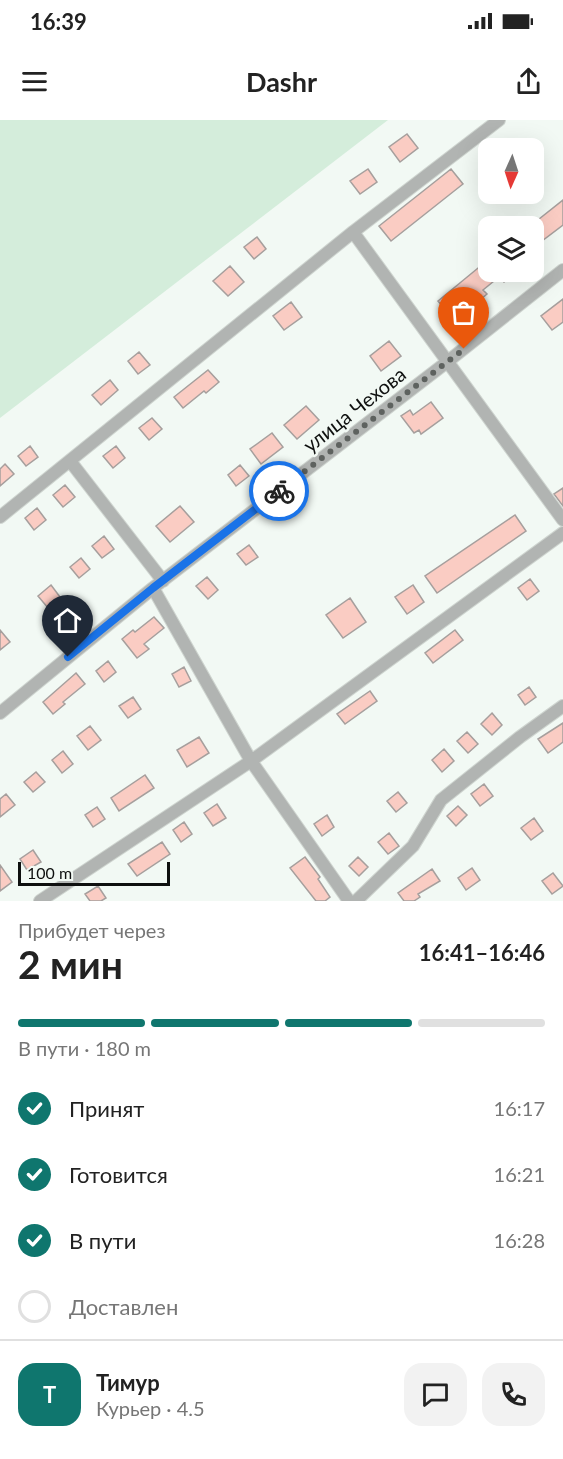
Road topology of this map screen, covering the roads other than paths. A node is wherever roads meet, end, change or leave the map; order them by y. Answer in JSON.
{"nodes":[{"id":1,"x":499,"y":120,"type":"edge"},
{"id":2,"x":353,"y":232,"type":"junction"},
{"id":3,"x":563,"y":270,"type":"edge"},
{"id":4,"x":447,"y":362,"type":"junction"},
{"id":5,"x":70,"y":461,"type":"junction"},
{"id":6,"x":0,"y":517,"type":"edge"},
{"id":7,"x":563,"y":520,"type":"edge"},
{"id":8,"x":563,"y":533,"type":"edge"},
{"id":9,"x":158,"y":584,"type":"junction"},
{"id":10,"x":563,"y":706,"type":"edge"},
{"id":11,"x":0,"y":713,"type":"edge"},
{"id":12,"x":251,"y":761,"type":"junction"},
{"id":13,"x":40,"y":901,"type":"edge"},
{"id":14,"x":349,"y":901,"type":"edge"},
{"id":15,"x":356,"y":901,"type":"edge"}],
"edges":[{"from":1,"to":2,"type":"street"},
{"from":2,"to":4,"type":"street"},
{"from":2,"to":5,"type":"street"},
{"from":3,"to":4,"type":"street","name":"улица Чехова"},
{"from":4,"to":7,"type":"street"},
{"from":4,"to":9,"type":"street","name":"улица Чехова"},
{"from":5,"to":6,"type":"street"},
{"from":5,"to":9,"type":"street"},
{"from":8,"to":12,"type":"street"},
{"from":9,"to":11,"type":"street","name":"улица Чехова"},
{"from":9,"to":12,"type":"street"},
{"from":10,"to":15,"type":"street"},
{"from":12,"to":13,"type":"street"},
{"from":12,"to":14,"type":"street"}]}
